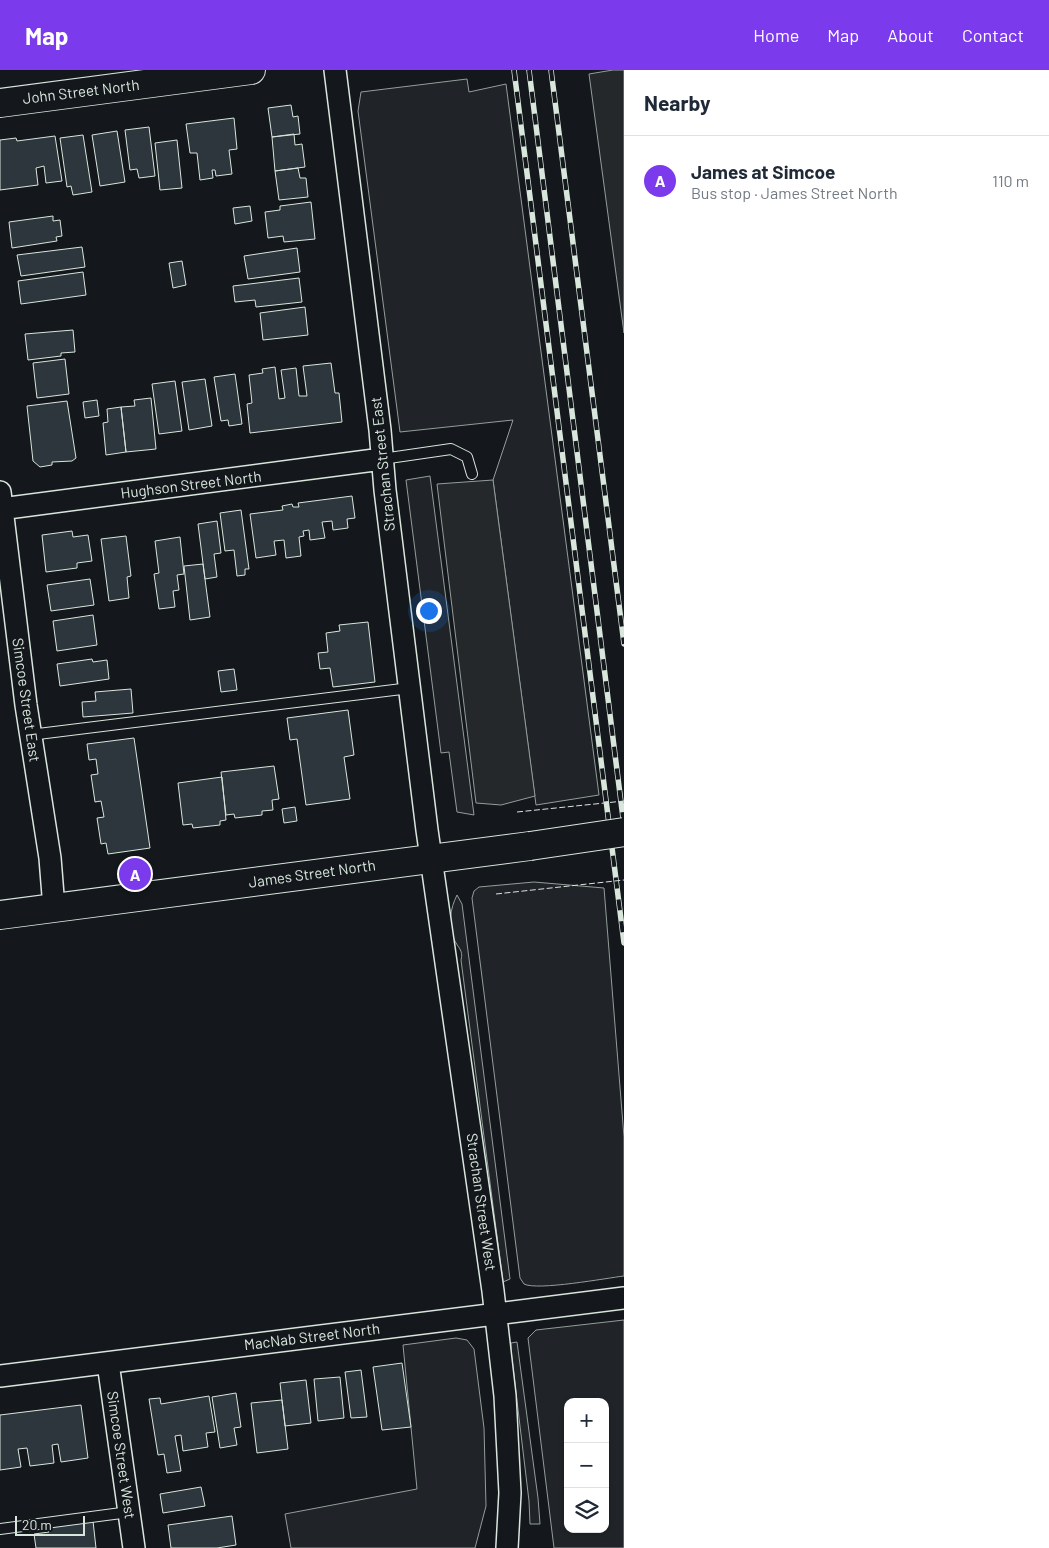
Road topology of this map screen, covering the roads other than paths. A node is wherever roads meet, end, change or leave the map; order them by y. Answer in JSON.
{"nodes":[{"id":1,"x":251,"y":70,"type":"edge"},
{"id":2,"x":335,"y":70,"type":"edge"},
{"id":3,"x":0,"y":103,"type":"edge"},
{"id":4,"x":382,"y":459,"type":"junction"},
{"id":5,"x":472,"y":474,"type":"dead end"},
{"id":6,"x":1,"y":503,"type":"edge"},
{"id":7,"x":410,"y":688,"type":"junction"},
{"id":8,"x":30,"y":735,"type":"junction"},
{"id":9,"x":624,"y":832,"type":"edge"},
{"id":10,"x":431,"y":858,"type":"junction"},
{"id":11,"x":54,"y":908,"type":"junction"},
{"id":12,"x":0,"y":915,"type":"edge"},
{"id":13,"x":624,"y":1298,"type":"edge"},
{"id":14,"x":495,"y":1313,"type":"junction"},
{"id":15,"x":108,"y":1363,"type":"junction"},
{"id":16,"x":0,"y":1376,"type":"edge"},
{"id":17,"x":129,"y":1512,"type":"junction"},
{"id":18,"x":0,"y":1528,"type":"edge"},
{"id":19,"x":134,"y":1548,"type":"edge"},
{"id":20,"x":507,"y":1548,"type":"edge"}],
"edges":[{"from":1,"to":3,"type":"main road","name":"John Street North"},
{"from":2,"to":4,"type":"street","name":"Strachan Street East"},
{"from":4,"to":5,"type":"lane"},
{"from":4,"to":6,"type":"street","name":"Hughson Street North"},
{"from":4,"to":7,"type":"street","name":"Strachan Street East"},
{"from":6,"to":8,"type":"street","name":"Simcoe Street East"},
{"from":7,"to":8,"type":"lane"},
{"from":7,"to":10,"type":"street","name":"Strachan Street East"},
{"from":8,"to":11,"type":"street","name":"Simcoe Street East"},
{"from":9,"to":10,"type":"main road","name":"James Street North","bridge":true},
{"from":10,"to":11,"type":"main road","name":"James Street North"},
{"from":10,"to":14,"type":"street","name":"Strachan Street West"},
{"from":11,"to":12,"type":"main road","name":"James Street North"},
{"from":13,"to":14,"type":"street","name":"MacNab Street North"},
{"from":14,"to":15,"type":"street","name":"MacNab Street North"},
{"from":14,"to":20,"type":"street","name":"Strachan Street West"},
{"from":15,"to":16,"type":"street","name":"MacNab Street North"},
{"from":15,"to":17,"type":"street","name":"Simcoe Street West"},
{"from":17,"to":18,"type":"lane"},
{"from":17,"to":19,"type":"street","name":"Simcoe Street West"}]}
